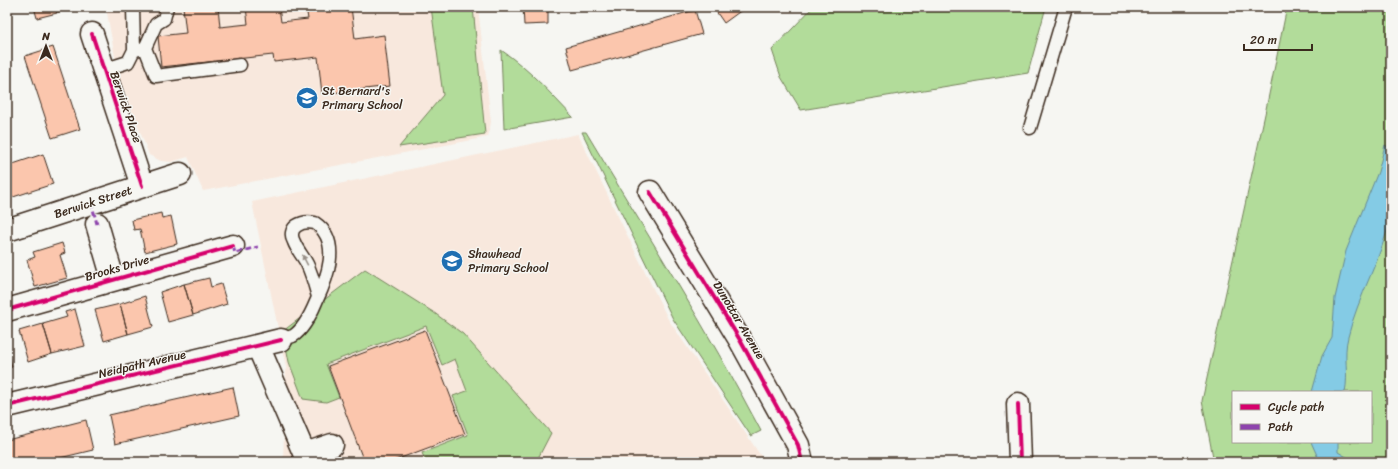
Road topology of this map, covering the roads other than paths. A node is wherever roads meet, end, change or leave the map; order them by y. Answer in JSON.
{"nodes":[{"id":1,"x":133,"y":7,"type":"edge"},
{"id":2,"x":167,"y":7,"type":"edge"},
{"id":3,"x":1066,"y":7,"type":"edge"},
{"id":4,"x":92,"y":34,"type":"dead end"},
{"id":5,"x":140,"y":49,"type":"junction"},
{"id":6,"x":240,"y":65,"type":"dead end"},
{"id":7,"x":103,"y":70,"type":"junction"},
{"id":8,"x":1030,"y":128,"type":"dead end"},
{"id":9,"x":180,"y":174,"type":"dead end"},
{"id":10,"x":142,"y":186,"type":"junction"},
{"id":11,"x":650,"y":192,"type":"dead end"},
{"id":12,"x":98,"y":224,"type":"dead end"},
{"id":13,"x":7,"y":230,"type":"edge"},
{"id":14,"x":233,"y":246,"type":"dead end"},
{"id":15,"x":113,"y":279,"type":"junction"},
{"id":16,"x":318,"y":297,"type":"junction"},
{"id":17,"x":7,"y":310,"type":"edge"},
{"id":18,"x":281,"y":340,"type":"joint"},
{"id":19,"x":258,"y":346,"type":"junction"},
{"id":20,"x":1018,"y":404,"type":"dead end"},
{"id":21,"x":7,"y":406,"type":"edge"},
{"id":22,"x":332,"y":445,"type":"dead end"},
{"id":23,"x":306,"y":458,"type":"edge"},
{"id":24,"x":802,"y":462,"type":"edge"},
{"id":25,"x":1020,"y":462,"type":"edge"}],
"edges":[{"from":1,"to":5,"type":"lane"},
{"from":2,"to":5,"type":"lane"},
{"from":3,"to":8,"type":"lane"},
{"from":4,"to":7,"type":"street","name":"Berwick Place"},
{"from":5,"to":6,"type":"lane"},
{"from":5,"to":7,"type":"lane"},
{"from":7,"to":10,"type":"street","name":"Berwick Place"},
{"from":9,"to":10,"type":"street","name":"Berwick Street"},
{"from":10,"to":13,"type":"street","name":"Berwick Street"},
{"from":11,"to":24,"type":"street","name":"Dunottar Avenue"},
{"from":12,"to":15,"type":"street","name":"Brooks Drive"},
{"from":14,"to":15,"type":"street","name":"Brooks Drive"},
{"from":15,"to":17,"type":"street","name":"Brooks Drive"},
{"from":16,"to":16,"type":"lane","one_way":true},
{"from":16,"to":18,"type":"lane"},
{"from":18,"to":19,"type":"street","name":"Neidpath Avenue"},
{"from":19,"to":21,"type":"street","name":"Neidpath Avenue"},
{"from":19,"to":23,"type":"street"},
{"from":20,"to":25,"type":"street"},
{"from":22,"to":23,"type":"street"}]}
